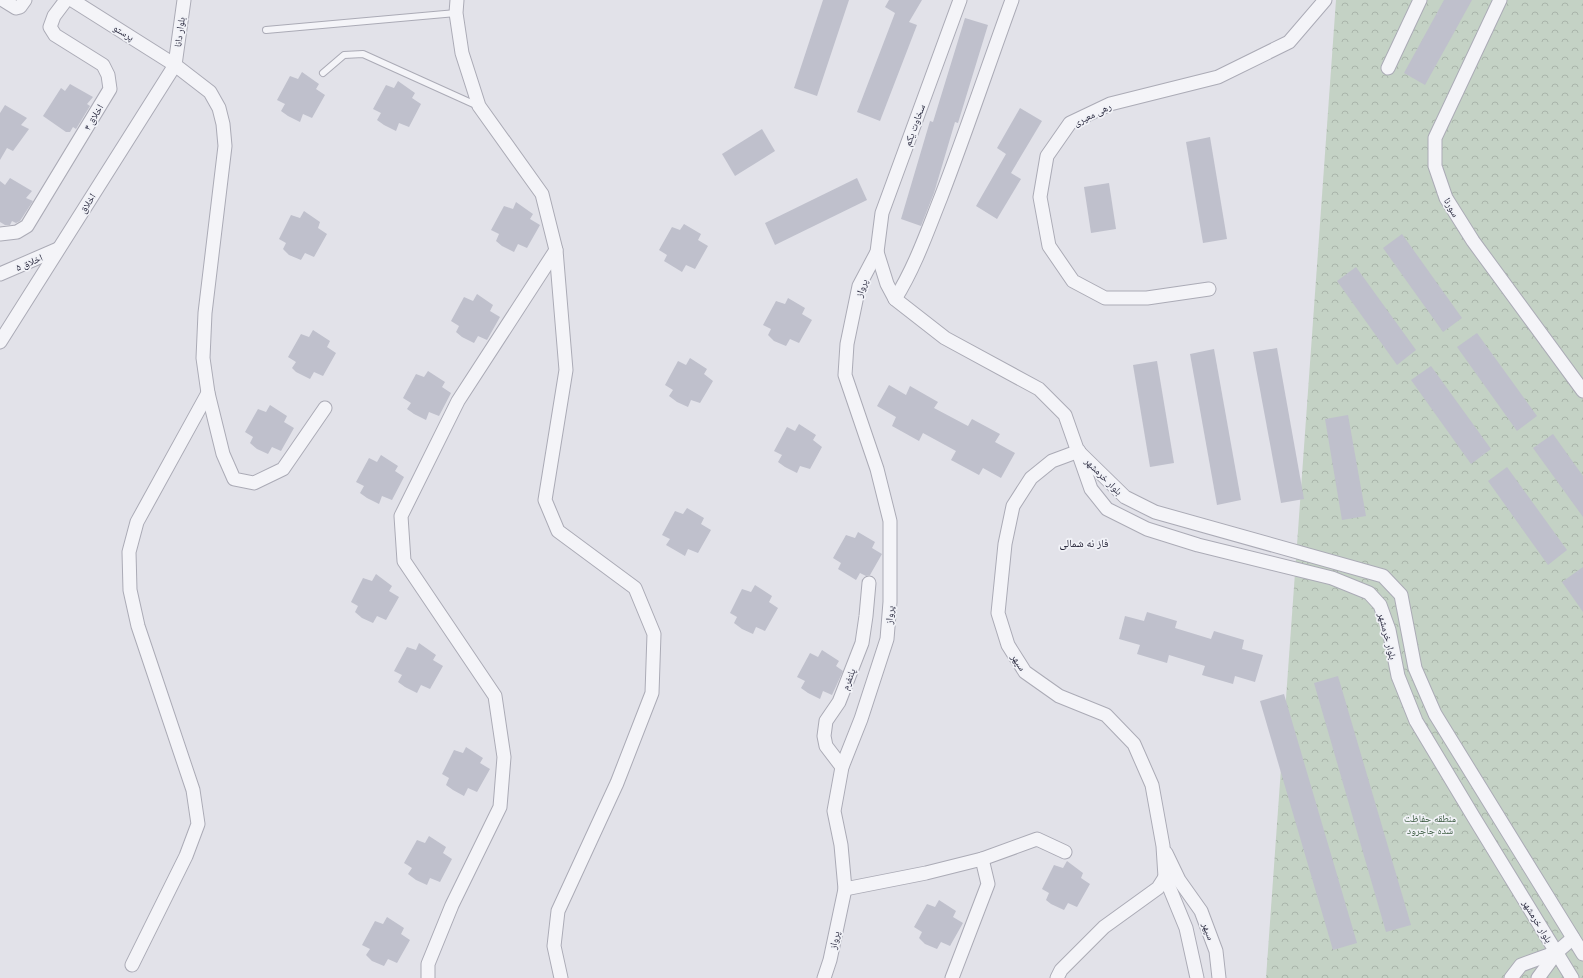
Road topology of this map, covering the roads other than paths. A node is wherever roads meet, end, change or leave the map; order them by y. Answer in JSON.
{"nodes":[{"id":1,"x":3,"y":0,"type":"edge"},
{"id":2,"x":24,"y":0,"type":"edge"},
{"id":3,"x":66,"y":0,"type":"edge"},
{"id":4,"x":72,"y":0,"type":"edge"},
{"id":5,"x":184,"y":0,"type":"edge"},
{"id":6,"x":960,"y":0,"type":"edge"},
{"id":7,"x":1012,"y":0,"type":"edge"},
{"id":8,"x":1325,"y":0,"type":"edge"},
{"id":9,"x":1420,"y":0,"type":"edge"},
{"id":10,"x":1500,"y":0,"type":"edge"},
{"id":11,"x":456,"y":7,"type":"edge"},
{"id":12,"x":266,"y":30,"type":"dead end"},
{"id":13,"x":175,"y":65,"type":"junction"},
{"id":14,"x":1388,"y":68,"type":"dead end"},
{"id":15,"x":323,"y":73,"type":"dead end"},
{"id":16,"x":479,"y":106,"type":"junction"},
{"id":17,"x":0,"y":234,"type":"edge"},
{"id":18,"x":58,"y":249,"type":"junction"},
{"id":19,"x":556,"y":250,"type":"junction"},
{"id":20,"x":877,"y":252,"type":"junction"},
{"id":21,"x":0,"y":274,"type":"edge"},
{"id":22,"x":1209,"y":289,"type":"dead end"},
{"id":23,"x":896,"y":299,"type":"junction"},
{"id":24,"x":0,"y":342,"type":"edge"},
{"id":25,"x":1583,"y":391,"type":"edge"},
{"id":26,"x":208,"y":393,"type":"junction"},
{"id":27,"x":324,"y":408,"type":"dead end"},
{"id":28,"x":1079,"y":451,"type":"junction"},
{"id":29,"x":869,"y":583,"type":"dead end"},
{"id":30,"x":842,"y":767,"type":"junction"},
{"id":31,"x":1163,"y":846,"type":"junction"},
{"id":32,"x":1065,"y":852,"type":"dead end"},
{"id":33,"x":982,"y":859,"type":"junction"},
{"id":34,"x":1165,"y":877,"type":"junction"},
{"id":35,"x":846,"y":889,"type":"junction"},
{"id":36,"x":1573,"y":938,"type":"junction"},
{"id":37,"x":1557,"y":952,"type":"junction"},
{"id":38,"x":1583,"y":954,"type":"edge"},
{"id":39,"x":132,"y":965,"type":"dead end"},
{"id":40,"x":428,"y":978,"type":"edge"},
{"id":41,"x":561,"y":978,"type":"edge"},
{"id":42,"x":824,"y":978,"type":"edge"},
{"id":43,"x":952,"y":978,"type":"edge"},
{"id":44,"x":1057,"y":978,"type":"edge"},
{"id":45,"x":1197,"y":978,"type":"edge"},
{"id":46,"x":1220,"y":978,"type":"edge"},
{"id":47,"x":1511,"y":978,"type":"edge"},
{"id":48,"x":1538,"y":978,"type":"edge"},
{"id":49,"x":1572,"y":978,"type":"edge"}],
"edges":[{"from":1,"to":2,"type":"street"},
{"from":3,"to":17,"type":"street","name":"اخلاق ۴"},
{"from":4,"to":13,"type":"street","name":"پرستو"},
{"from":5,"to":13,"type":"street","name":"بلوار دانا"},
{"from":6,"to":20,"type":"street","name":"سخاوت یکم"},
{"from":7,"to":23,"type":"street"},
{"from":8,"to":22,"type":"street","name":"رهی معیری"},
{"from":9,"to":14,"type":"street"},
{"from":10,"to":25,"type":"street","name":"سورنا"},
{"from":11,"to":12,"type":"lane"},
{"from":11,"to":16,"type":"street"},
{"from":13,"to":18,"type":"street","name":"اخلاق"},
{"from":13,"to":26,"type":"street","name":"پرستو"},
{"from":15,"to":16,"type":"lane"},
{"from":16,"to":19,"type":"street"},
{"from":18,"to":21,"type":"street","name":"اخلاق ۵"},
{"from":18,"to":24,"type":"street","name":"اخلاق"},
{"from":19,"to":40,"type":"street"},
{"from":19,"to":41,"type":"street"},
{"from":20,"to":23,"type":"street","name":"بلوار خرمشهر"},
{"from":20,"to":30,"type":"street","name":"پرواز"},
{"from":23,"to":28,"type":"street","name":"بلوار خرمشهر"},
{"from":26,"to":27,"type":"street","name":"پرستو"},
{"from":26,"to":39,"type":"street"},
{"from":28,"to":31,"type":"street","name":"سپهر"},
{"from":28,"to":36,"type":"street","name":"بلوار خرمشهر"},
{"from":28,"to":37,"type":"street","name":"بلوار خرمشهر"},
{"from":29,"to":30,"type":"street","name":"پلتفرم"},
{"from":30,"to":35,"type":"street","name":"پرواز"},
{"from":31,"to":34,"type":"street","name":"سپهر"},
{"from":31,"to":46,"type":"street","name":"سپهر"},
{"from":32,"to":33,"type":"street"},
{"from":33,"to":35,"type":"street"},
{"from":33,"to":43,"type":"street"},
{"from":34,"to":44,"type":"street"},
{"from":34,"to":45,"type":"street","name":"سپهر"},
{"from":35,"to":42,"type":"street","name":"پرواز"},
{"from":36,"to":37,"type":"street"},
{"from":36,"to":38,"type":"street","name":"بلوار خرمشهر"},
{"from":37,"to":47,"type":"street"},
{"from":37,"to":48,"type":"street"},
{"from":37,"to":49,"type":"street","name":"بلوار خرمشهر"}]}
